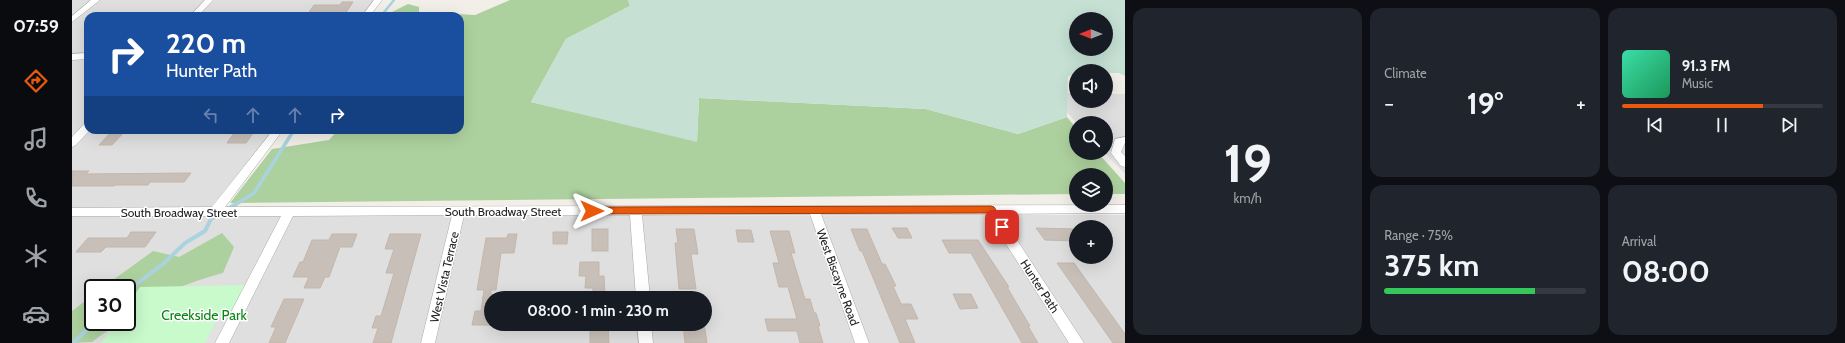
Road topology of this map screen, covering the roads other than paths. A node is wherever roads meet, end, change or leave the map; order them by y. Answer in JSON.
{"nodes":[{"id":1,"x":96,"y":0,"type":"edge"},
{"id":2,"x":209,"y":0,"type":"edge"},
{"id":3,"x":378,"y":0,"type":"edge"},
{"id":4,"x":198,"y":12,"type":"edge"},
{"id":5,"x":369,"y":12,"type":"edge"},
{"id":6,"x":72,"y":20,"type":"edge"},
{"id":7,"x":84,"y":56,"type":"edge"},
{"id":8,"x":72,"y":57,"type":"edge"},
{"id":9,"x":84,"y":130,"type":"edge"},
{"id":10,"x":275,"y":134,"type":"edge"},
{"id":11,"x":1125,"y":140,"type":"edge"},
{"id":12,"x":72,"y":142,"type":"edge"},
{"id":13,"x":1125,"y":163,"type":"edge"},
{"id":14,"x":1125,"y":209,"type":"edge"},
{"id":15,"x":814,"y":210,"type":"junction"},
{"id":16,"x":991,"y":210,"type":"junction"},
{"id":17,"x":459,"y":211,"type":"junction"},
{"id":18,"x":636,"y":211,"type":"junction"},
{"id":19,"x":72,"y":212,"type":"edge"},
{"id":20,"x":215,"y":212,"type":"junction"},
{"id":21,"x":289,"y":212,"type":"junction"},
{"id":22,"x":642,"y":291,"type":"edge"},
{"id":23,"x":645,"y":331,"type":"edge"},
{"id":24,"x":222,"y":343,"type":"edge"},
{"id":25,"x":428,"y":343,"type":"edge"},
{"id":26,"x":646,"y":343,"type":"edge"},
{"id":27,"x":862,"y":343,"type":"edge"},
{"id":28,"x":1077,"y":343,"type":"edge"}],
"edges":[{"from":1,"to":6,"type":"street"},
{"from":2,"to":4,"type":"street"},
{"from":3,"to":5,"type":"street"},
{"from":7,"to":8,"type":"street"},
{"from":9,"to":12,"type":"street"},
{"from":10,"to":20,"type":"street"},
{"from":11,"to":13,"type":"street"},
{"from":14,"to":16,"type":"street","name":"South Broadway Street"},
{"from":15,"to":16,"type":"street","name":"South Broadway Street"},
{"from":15,"to":18,"type":"street","name":"South Broadway Street"},
{"from":15,"to":27,"type":"street","name":"West Biscayne Road"},
{"from":16,"to":28,"type":"street","name":"Hunter Path"},
{"from":17,"to":18,"type":"street","name":"South Broadway Street"},
{"from":17,"to":21,"type":"street","name":"South Broadway Street"},
{"from":17,"to":25,"type":"street","name":"West Vista Terrace"},
{"from":18,"to":22,"type":"street"},
{"from":19,"to":20,"type":"street","name":"South Broadway Street"},
{"from":20,"to":21,"type":"street","name":"South Broadway Street"},
{"from":21,"to":24,"type":"street"},
{"from":23,"to":26,"type":"street"}]}
